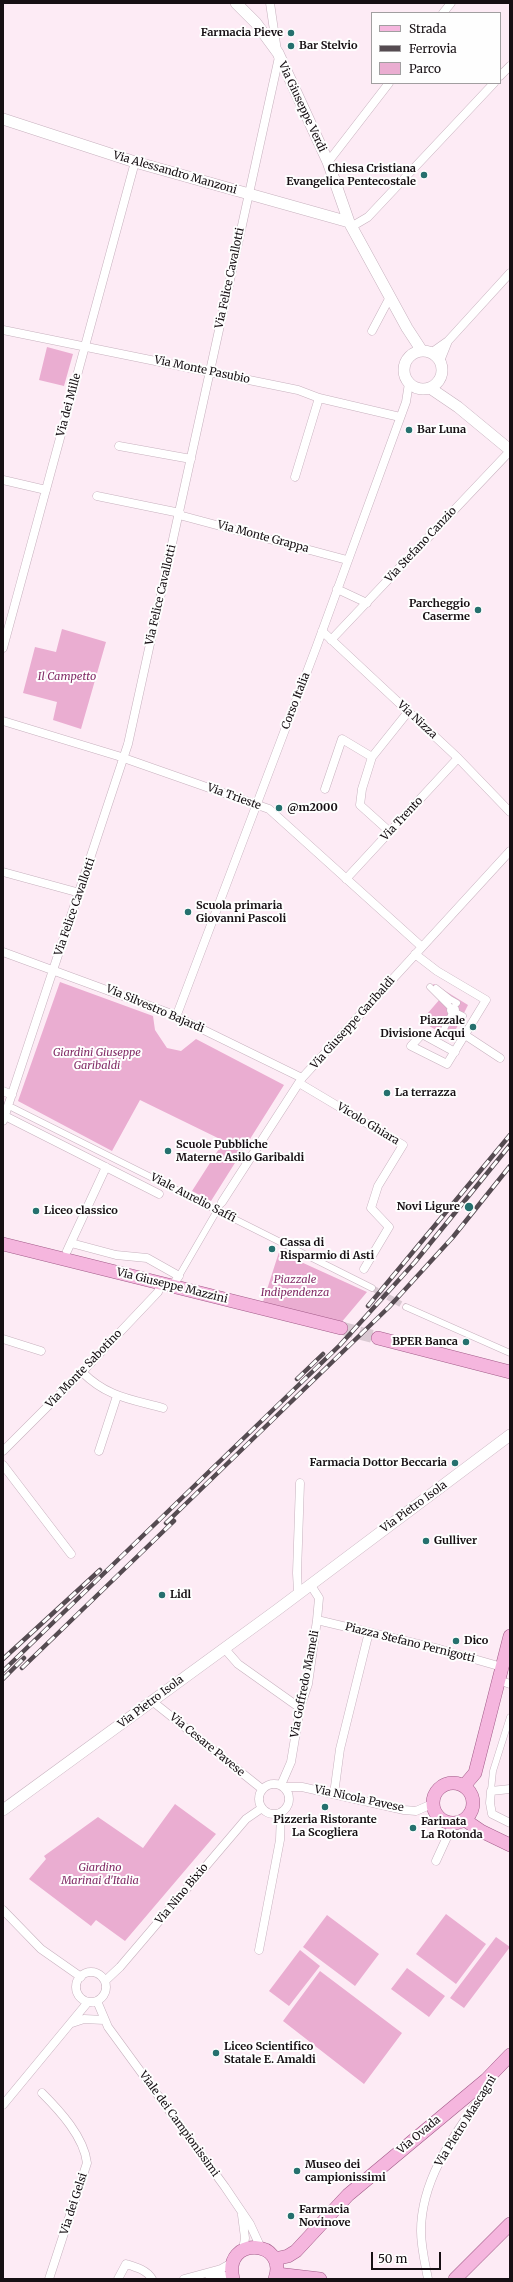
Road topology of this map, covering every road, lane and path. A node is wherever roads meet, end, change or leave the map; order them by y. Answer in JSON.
{"nodes":[{"id":1,"x":236,"y":3,"type":"edge"},
{"id":2,"x":270,"y":3,"type":"edge"},
{"id":3,"x":451,"y":3,"type":"edge"},
{"id":4,"x":445,"y":12,"type":"edge"},
{"id":5,"x":279,"y":55,"type":"junction"},
{"id":6,"x":510,"y":66,"type":"edge"},
{"id":7,"x":501,"y":75,"type":"edge"},
{"id":8,"x":388,"y":84,"type":"edge"},
{"id":9,"x":493,"y":84,"type":"edge"},
{"id":10,"x":3,"y":119,"type":"edge"},
{"id":11,"x":135,"y":162,"type":"junction"},
{"id":12,"x":328,"y":162,"type":"junction"},
{"id":13,"x":248,"y":194,"type":"junction"},
{"id":14,"x":350,"y":224,"type":"junction"},
{"id":15,"x":510,"y":273,"type":"edge"},
{"id":16,"x":390,"y":297,"type":"junction"},
{"id":17,"x":407,"y":328,"type":"junction"},
{"id":18,"x":3,"y":330,"type":"edge"},
{"id":19,"x":372,"y":331,"type":"dead end"},
{"id":20,"x":448,"y":341,"type":"junction"},
{"id":21,"x":85,"y":346,"type":"junction"},
{"id":22,"x":427,"y":352,"type":"junction"},
{"id":23,"x":409,"y":358,"type":"junction"},
{"id":24,"x":440,"y":361,"type":"junction"},
{"id":25,"x":210,"y":371,"type":"junction"},
{"id":26,"x":441,"y":377,"type":"junction"},
{"id":27,"x":409,"y":383,"type":"junction"},
{"id":28,"x":430,"y":388,"type":"junction"},
{"id":29,"x":319,"y":398,"type":"junction"},
{"id":30,"x":458,"y":407,"type":"junction"},
{"id":31,"x":400,"y":417,"type":"junction"},
{"id":32,"x":119,"y":446,"type":"dead end"},
{"id":33,"x":510,"y":450,"type":"edge"},
{"id":34,"x":191,"y":459,"type":"junction"},
{"id":35,"x":295,"y":477,"type":"dead end"},
{"id":36,"x":3,"y":480,"type":"edge"},
{"id":37,"x":46,"y":490,"type":"junction"},
{"id":38,"x":97,"y":496,"type":"dead end"},
{"id":39,"x":179,"y":514,"type":"junction"},
{"id":40,"x":348,"y":560,"type":"junction"},
{"id":41,"x":337,"y":589,"type":"junction"},
{"id":42,"x":367,"y":603,"type":"junction"},
{"id":43,"x":322,"y":631,"type":"junction"},
{"id":44,"x":332,"y":640,"type":"junction"},
{"id":45,"x":3,"y":648,"type":"edge"},
{"id":46,"x":408,"y":712,"type":"junction"},
{"id":47,"x":3,"y":721,"type":"edge"},
{"id":48,"x":372,"y":757,"type":"junction"},
{"id":49,"x":124,"y":758,"type":"junction"},
{"id":50,"x":458,"y":758,"type":"junction"},
{"id":51,"x":325,"y":789,"type":"dead end"},
{"id":52,"x":257,"y":805,"type":"junction"},
{"id":53,"x":510,"y":812,"type":"edge"},
{"id":54,"x":390,"y":832,"type":"junction"},
{"id":55,"x":510,"y":851,"type":"edge"},
{"id":56,"x":3,"y":872,"type":"edge"},
{"id":57,"x":346,"y":879,"type":"junction"},
{"id":58,"x":80,"y":893,"type":"junction"},
{"id":59,"x":422,"y":947,"type":"junction"},
{"id":60,"x":3,"y":952,"type":"edge"},
{"id":61,"x":415,"y":954,"type":"junction"},
{"id":62,"x":54,"y":969,"type":"junction"},
{"id":63,"x":431,"y":986,"type":"dead end"},
{"id":64,"x":453,"y":1006,"type":"junction"},
{"id":65,"x":463,"y":1016,"type":"dead end"},
{"id":66,"x":176,"y":1017,"type":"junction"},
{"id":67,"x":442,"y":1033,"type":"dead end"},
{"id":68,"x":465,"y":1035,"type":"junction"},
{"id":69,"x":455,"y":1052,"type":"junction"},
{"id":70,"x":500,"y":1058,"type":"dead end"},
{"id":71,"x":300,"y":1081,"type":"junction"},
{"id":72,"x":3,"y":1091,"type":"edge"},
{"id":73,"x":12,"y":1095,"type":"junction"},
{"id":74,"x":13,"y":1108,"type":"dead end"},
{"id":75,"x":4,"y":1118,"type":"edge"},
{"id":76,"x":106,"y":1167,"type":"junction"},
{"id":77,"x":159,"y":1194,"type":"dead end"},
{"id":78,"x":222,"y":1202,"type":"joint"},
{"id":79,"x":216,"y":1210,"type":"junction"},
{"id":80,"x":71,"y":1243,"type":"junction"},
{"id":81,"x":3,"y":1244,"type":"edge"},
{"id":82,"x":67,"y":1251,"type":"dead end"},
{"id":83,"x":364,"y":1269,"type":"joint"},
{"id":84,"x":358,"y":1281,"type":"junction"},
{"id":85,"x":171,"y":1282,"type":"junction"},
{"id":86,"x":372,"y":1288,"type":"tunnel mouth"},
{"id":87,"x":406,"y":1307,"type":"tunnel mouth"},
{"id":88,"x":341,"y":1328,"type":"tunnel mouth"},
{"id":89,"x":378,"y":1338,"type":"tunnel mouth"},
{"id":90,"x":3,"y":1339,"type":"edge"},
{"id":91,"x":41,"y":1351,"type":"dead end"},
{"id":92,"x":510,"y":1353,"type":"edge"},
{"id":93,"x":82,"y":1372,"type":"junction"},
{"id":94,"x":507,"y":1373,"type":"edge"},
{"id":95,"x":117,"y":1396,"type":"junction"},
{"id":96,"x":163,"y":1408,"type":"dead end"},
{"id":97,"x":510,"y":1435,"type":"edge"},
{"id":98,"x":3,"y":1451,"type":"edge"},
{"id":99,"x":99,"y":1451,"type":"dead end"},
{"id":100,"x":3,"y":1465,"type":"edge"},
{"id":101,"x":300,"y":1483,"type":"dead end"},
{"id":102,"x":71,"y":1554,"type":"dead end"},
{"id":103,"x":310,"y":1584,"type":"junction"},
{"id":104,"x":298,"y":1592,"type":"junction"},
{"id":105,"x":317,"y":1620,"type":"junction"},
{"id":106,"x":369,"y":1632,"type":"junction"},
{"id":107,"x":510,"y":1636,"type":"edge"},
{"id":108,"x":224,"y":1648,"type":"junction"},
{"id":109,"x":502,"y":1667,"type":"junction"},
{"id":110,"x":504,"y":1682,"type":"edge"},
{"id":111,"x":152,"y":1701,"type":"junction"},
{"id":112,"x":300,"y":1708,"type":"junction"},
{"id":113,"x":510,"y":1717,"type":"edge"},
{"id":114,"x":283,"y":1786,"type":"junction"},
{"id":115,"x":464,"y":1786,"type":"junction"},
{"id":116,"x":262,"y":1789,"type":"junction"},
{"id":117,"x":510,"y":1789,"type":"edge"},
{"id":118,"x":491,"y":1791,"type":"junction"},
{"id":119,"x":334,"y":1794,"type":"junction"},
{"id":120,"x":432,"y":1804,"type":"junction"},
{"id":121,"x":262,"y":1808,"type":"junction"},
{"id":122,"x":3,"y":1810,"type":"edge"},
{"id":123,"x":281,"y":1813,"type":"junction"},
{"id":124,"x":459,"y":1822,"type":"junction"},
{"id":125,"x":510,"y":1823,"type":"edge"},
{"id":126,"x":510,"y":1845,"type":"edge"},
{"id":127,"x":436,"y":1862,"type":"dead end"},
{"id":128,"x":3,"y":1910,"type":"edge"},
{"id":129,"x":259,"y":1950,"type":"dead end"},
{"id":130,"x":80,"y":1977,"type":"junction"},
{"id":131,"x":105,"y":1981,"type":"junction"},
{"id":132,"x":93,"y":2001,"type":"junction"},
{"id":133,"x":104,"y":2020,"type":"junction"},
{"id":134,"x":71,"y":2023,"type":"junction"},
{"id":135,"x":508,"y":2057,"type":"edge"},
{"id":136,"x":42,"y":2093,"type":"dead end"},
{"id":137,"x":3,"y":2104,"type":"edge"},
{"id":138,"x":241,"y":2210,"type":"junction"},
{"id":139,"x":510,"y":2224,"type":"edge"},
{"id":140,"x":261,"y":2248,"type":"junction"},
{"id":141,"x":243,"y":2250,"type":"junction"},
{"id":142,"x":275,"y":2259,"type":"junction"},
{"id":143,"x":232,"y":2263,"type":"junction"},
{"id":144,"x":202,"y":2274,"type":"junction"},
{"id":145,"x":276,"y":2277,"type":"edge"},
{"id":146,"x":49,"y":2279,"type":"edge"},
{"id":147,"x":118,"y":2279,"type":"edge"},
{"id":148,"x":152,"y":2279,"type":"edge"},
{"id":149,"x":184,"y":2279,"type":"edge"},
{"id":150,"x":233,"y":2279,"type":"edge"},
{"id":151,"x":320,"y":2279,"type":"edge"},
{"id":152,"x":428,"y":2279,"type":"edge"},
{"id":153,"x":455,"y":2279,"type":"edge"}],
"edges":[{"from":1,"to":5,"type":"street","name":"Via Giuseppe Verdi"},
{"from":2,"to":5,"type":"street"},
{"from":3,"to":4,"type":"street"},
{"from":5,"to":12,"type":"street","name":"Via Giuseppe Verdi"},
{"from":5,"to":13,"type":"street","name":"Via Felice Cavallotti"},
{"from":6,"to":7,"type":"street"},
{"from":8,"to":12,"type":"street"},
{"from":9,"to":14,"type":"street"},
{"from":10,"to":11,"type":"street","name":"Via Alessandro Manzoni"},
{"from":11,"to":13,"type":"street","name":"Via Alessandro Manzoni"},
{"from":11,"to":21,"type":"street","name":"Via dei Mille"},
{"from":12,"to":14,"type":"street","name":"Via Giuseppe Verdi"},
{"from":13,"to":14,"type":"street","name":"Via Alessandro Manzoni"},
{"from":13,"to":25,"type":"street","name":"Via Felice Cavallotti"},
{"from":14,"to":16,"type":"street","name":"Via Giuseppe Verdi"},
{"from":15,"to":20,"type":"street"},
{"from":16,"to":17,"type":"street","name":"Via Giuseppe Verdi"},
{"from":16,"to":19,"type":"street"},
{"from":17,"to":22,"type":"street","name":"Via Giuseppe Verdi"},
{"from":17,"to":23,"type":"street","name":"Via Giuseppe Verdi"},
{"from":18,"to":21,"type":"street","name":"Via Monte Pasubio"},
{"from":20,"to":22,"type":"street"},
{"from":20,"to":24,"type":"street"},
{"from":21,"to":25,"type":"street","name":"Via Monte Pasubio"},
{"from":21,"to":37,"type":"street","name":"Via dei Mille"},
{"from":22,"to":23,"type":"street"},
{"from":22,"to":24,"type":"street"},
{"from":23,"to":27,"type":"street"},
{"from":24,"to":26,"type":"street"},
{"from":25,"to":29,"type":"street","name":"Via Monte Pasubio"},
{"from":25,"to":34,"type":"street","name":"Via Felice Cavallotti"},
{"from":26,"to":28,"type":"street"},
{"from":26,"to":30,"type":"street"},
{"from":27,"to":28,"type":"street"},
{"from":27,"to":31,"type":"street","name":"Corso Italia"},
{"from":28,"to":30,"type":"street"},
{"from":29,"to":31,"type":"street","name":"Via Monte Pasubio"},
{"from":29,"to":35,"type":"street"},
{"from":30,"to":33,"type":"street"},
{"from":31,"to":40,"type":"street","name":"Corso Italia"},
{"from":32,"to":34,"type":"street"},
{"from":33,"to":42,"type":"street","name":"Via Stefano Canzio"},
{"from":34,"to":39,"type":"street","name":"Via Felice Cavallotti"},
{"from":36,"to":37,"type":"street"},
{"from":37,"to":45,"type":"street","name":"Via dei Mille"},
{"from":38,"to":39,"type":"street","name":"Via Monte Grappa"},
{"from":39,"to":40,"type":"street","name":"Via Monte Grappa"},
{"from":39,"to":49,"type":"street","name":"Via Felice Cavallotti"},
{"from":40,"to":41,"type":"street","name":"Corso Italia"},
{"from":41,"to":42,"type":"street"},
{"from":41,"to":43,"type":"street","name":"Corso Italia"},
{"from":42,"to":44,"type":"street","name":"Via Stefano Canzio"},
{"from":43,"to":44,"type":"street","name":"Via Nizza"},
{"from":43,"to":52,"type":"street","name":"Corso Italia"},
{"from":44,"to":46,"type":"street","name":"Via Nizza"},
{"from":46,"to":48,"type":"street"},
{"from":46,"to":50,"type":"street","name":"Via Nizza"},
{"from":47,"to":49,"type":"street","name":"Via Trieste"},
{"from":48,"to":51,"type":"street"},
{"from":48,"to":54,"type":"street"},
{"from":49,"to":52,"type":"street","name":"Via Trieste"},
{"from":49,"to":58,"type":"street","name":"Via Felice Cavallotti"},
{"from":50,"to":53,"type":"street","name":"Via Nizza"},
{"from":50,"to":54,"type":"street","name":"Via Trento"},
{"from":52,"to":57,"type":"street","name":"Via Trieste"},
{"from":52,"to":66,"type":"street","name":"Corso Italia"},
{"from":54,"to":57,"type":"street","name":"Via Trento"},
{"from":55,"to":59,"type":"street","name":"Via Giuseppe Garibaldi"},
{"from":56,"to":58,"type":"street"},
{"from":57,"to":59,"type":"street","name":"Via Trieste"},
{"from":58,"to":62,"type":"street","name":"Via Felice Cavallotti"},
{"from":59,"to":61,"type":"street","name":"Via Giuseppe Garibaldi"},
{"from":60,"to":62,"type":"street","name":"Via Silvestro Bajardi"},
{"from":61,"to":68,"type":"street"},
{"from":61,"to":71,"type":"street","name":"Via Giuseppe Garibaldi"},
{"from":62,"to":66,"type":"street","name":"Via Silvestro Bajardi"},
{"from":62,"to":73,"type":"street","name":"Via Felice Cavallotti"},
{"from":63,"to":64,"type":"street"},
{"from":64,"to":65,"type":"street"},
{"from":64,"to":67,"type":"street"},
{"from":66,"to":71,"type":"street","name":"Via Silvestro Bajardi"},
{"from":68,"to":69,"type":"street"},
{"from":68,"to":70,"type":"street"},
{"from":69,"to":69,"type":"street"},
{"from":71,"to":78,"type":"street","name":"Via Giuseppe Garibaldi"},
{"from":71,"to":83,"type":"street","name":"Vicolo Ghiara"},
{"from":72,"to":73,"type":"street"},
{"from":73,"to":75,"type":"street","name":"Via Felice Cavallotti"},
{"from":74,"to":79,"type":"street","name":"Viale Aurelio Saffi"},
{"from":75,"to":76,"type":"street"},
{"from":76,"to":77,"type":"street"},
{"from":76,"to":80,"type":"street"},
{"from":78,"to":79,"type":"street","name":"Via Giuseppe Garibaldi"},
{"from":79,"to":84,"type":"street","name":"Viale Aurelio Saffi"},
{"from":79,"to":85,"type":"street","name":"Via Monte Sabotino"},
{"from":80,"to":82,"type":"street"},
{"from":80,"to":85,"type":"street"},
{"from":81,"to":85,"type":"main road","name":"Via Giuseppe Mazzini"},
{"from":83,"to":84,"type":"street","name":"Vicolo Ghiara"},
{"from":84,"to":86,"type":"street","name":"Viale Aurelio Saffi"},
{"from":85,"to":88,"type":"main road","name":"Via Giuseppe Mazzini"},
{"from":85,"to":93,"type":"street","name":"Via Monte Sabotino"},
{"from":87,"to":92,"type":"street"},
{"from":89,"to":94,"type":"main road"},
{"from":90,"to":91,"type":"street"},
{"from":93,"to":95,"type":"street"},
{"from":93,"to":98,"type":"street","name":"Via Monte Sabotino"},
{"from":95,"to":96,"type":"street"},
{"from":95,"to":99,"type":"street"},
{"from":97,"to":103,"type":"street","name":"Via Pietro Isola"},
{"from":100,"to":102,"type":"street"},
{"from":101,"to":104,"type":"street"},
{"from":103,"to":104,"type":"street","name":"Via Pietro Isola"},
{"from":103,"to":105,"type":"street","name":"Via Goffredo Mameli"},
{"from":104,"to":108,"type":"street","name":"Via Pietro Isola"},
{"from":105,"to":106,"type":"street","name":"Piazza Stefano Pernigotti"},
{"from":105,"to":112,"type":"street","name":"Via Goffredo Mameli"},
{"from":106,"to":109,"type":"street","name":"Piazza Stefano Pernigotti"},
{"from":106,"to":119,"type":"street"},
{"from":107,"to":109,"type":"main road"},
{"from":108,"to":111,"type":"street","name":"Via Pietro Isola"},
{"from":108,"to":112,"type":"street"},
{"from":109,"to":110,"type":"main road"},
{"from":110,"to":115,"type":"main road"},
{"from":111,"to":116,"type":"street","name":"Via Cesare Pavese"},
{"from":111,"to":122,"type":"street","name":"Via Pietro Isola"},
{"from":112,"to":114,"type":"street","name":"Via Goffredo Mameli"},
{"from":113,"to":118,"type":"street"},
{"from":114,"to":116,"type":"street"},
{"from":114,"to":119,"type":"street","name":"Via Nicola Pavese"},
{"from":114,"to":123,"type":"street"},
{"from":115,"to":120,"type":"main road"},
{"from":115,"to":124,"type":"main road"},
{"from":116,"to":121,"type":"street"},
{"from":117,"to":118,"type":"street"},
{"from":118,"to":125,"type":"street"},
{"from":119,"to":120,"type":"street","name":"Via Nicola Pavese"},
{"from":120,"to":124,"type":"main road"},
{"from":121,"to":123,"type":"street"},
{"from":121,"to":131,"type":"street","name":"Via Nino Bixio"},
{"from":123,"to":129,"type":"street"},
{"from":124,"to":126,"type":"main road"},
{"from":124,"to":127,"type":"street"},
{"from":128,"to":130,"type":"street"},
{"from":130,"to":131,"type":"street"},
{"from":130,"to":132,"type":"street"},
{"from":131,"to":132,"type":"street"},
{"from":132,"to":133,"type":"street","name":"Viale dei Campionissimi"},
{"from":132,"to":134,"type":"street"},
{"from":133,"to":134,"type":"street"},
{"from":133,"to":138,"type":"street","name":"Viale dei Campionissimi"},
{"from":134,"to":137,"type":"street"},
{"from":135,"to":142,"type":"main road","name":"Via Ovada"},
{"from":135,"to":152,"type":"street","name":"Via Pietro Mascagni"},
{"from":136,"to":146,"type":"street","name":"Via dei Gelsi"},
{"from":138,"to":140,"type":"street","name":"Viale dei Campionissimi"},
{"from":138,"to":141,"type":"street"},
{"from":139,"to":153,"type":"main road"},
{"from":140,"to":141,"type":"main road"},
{"from":140,"to":142,"type":"main road"},
{"from":141,"to":143,"type":"main road"},
{"from":142,"to":145,"type":"main road"},
{"from":143,"to":144,"type":"street"},
{"from":143,"to":150,"type":"main road"},
{"from":144,"to":149,"type":"street"},
{"from":144,"to":150,"type":"street"},
{"from":145,"to":151,"type":"main road"},
{"from":147,"to":148,"type":"street"}]}
